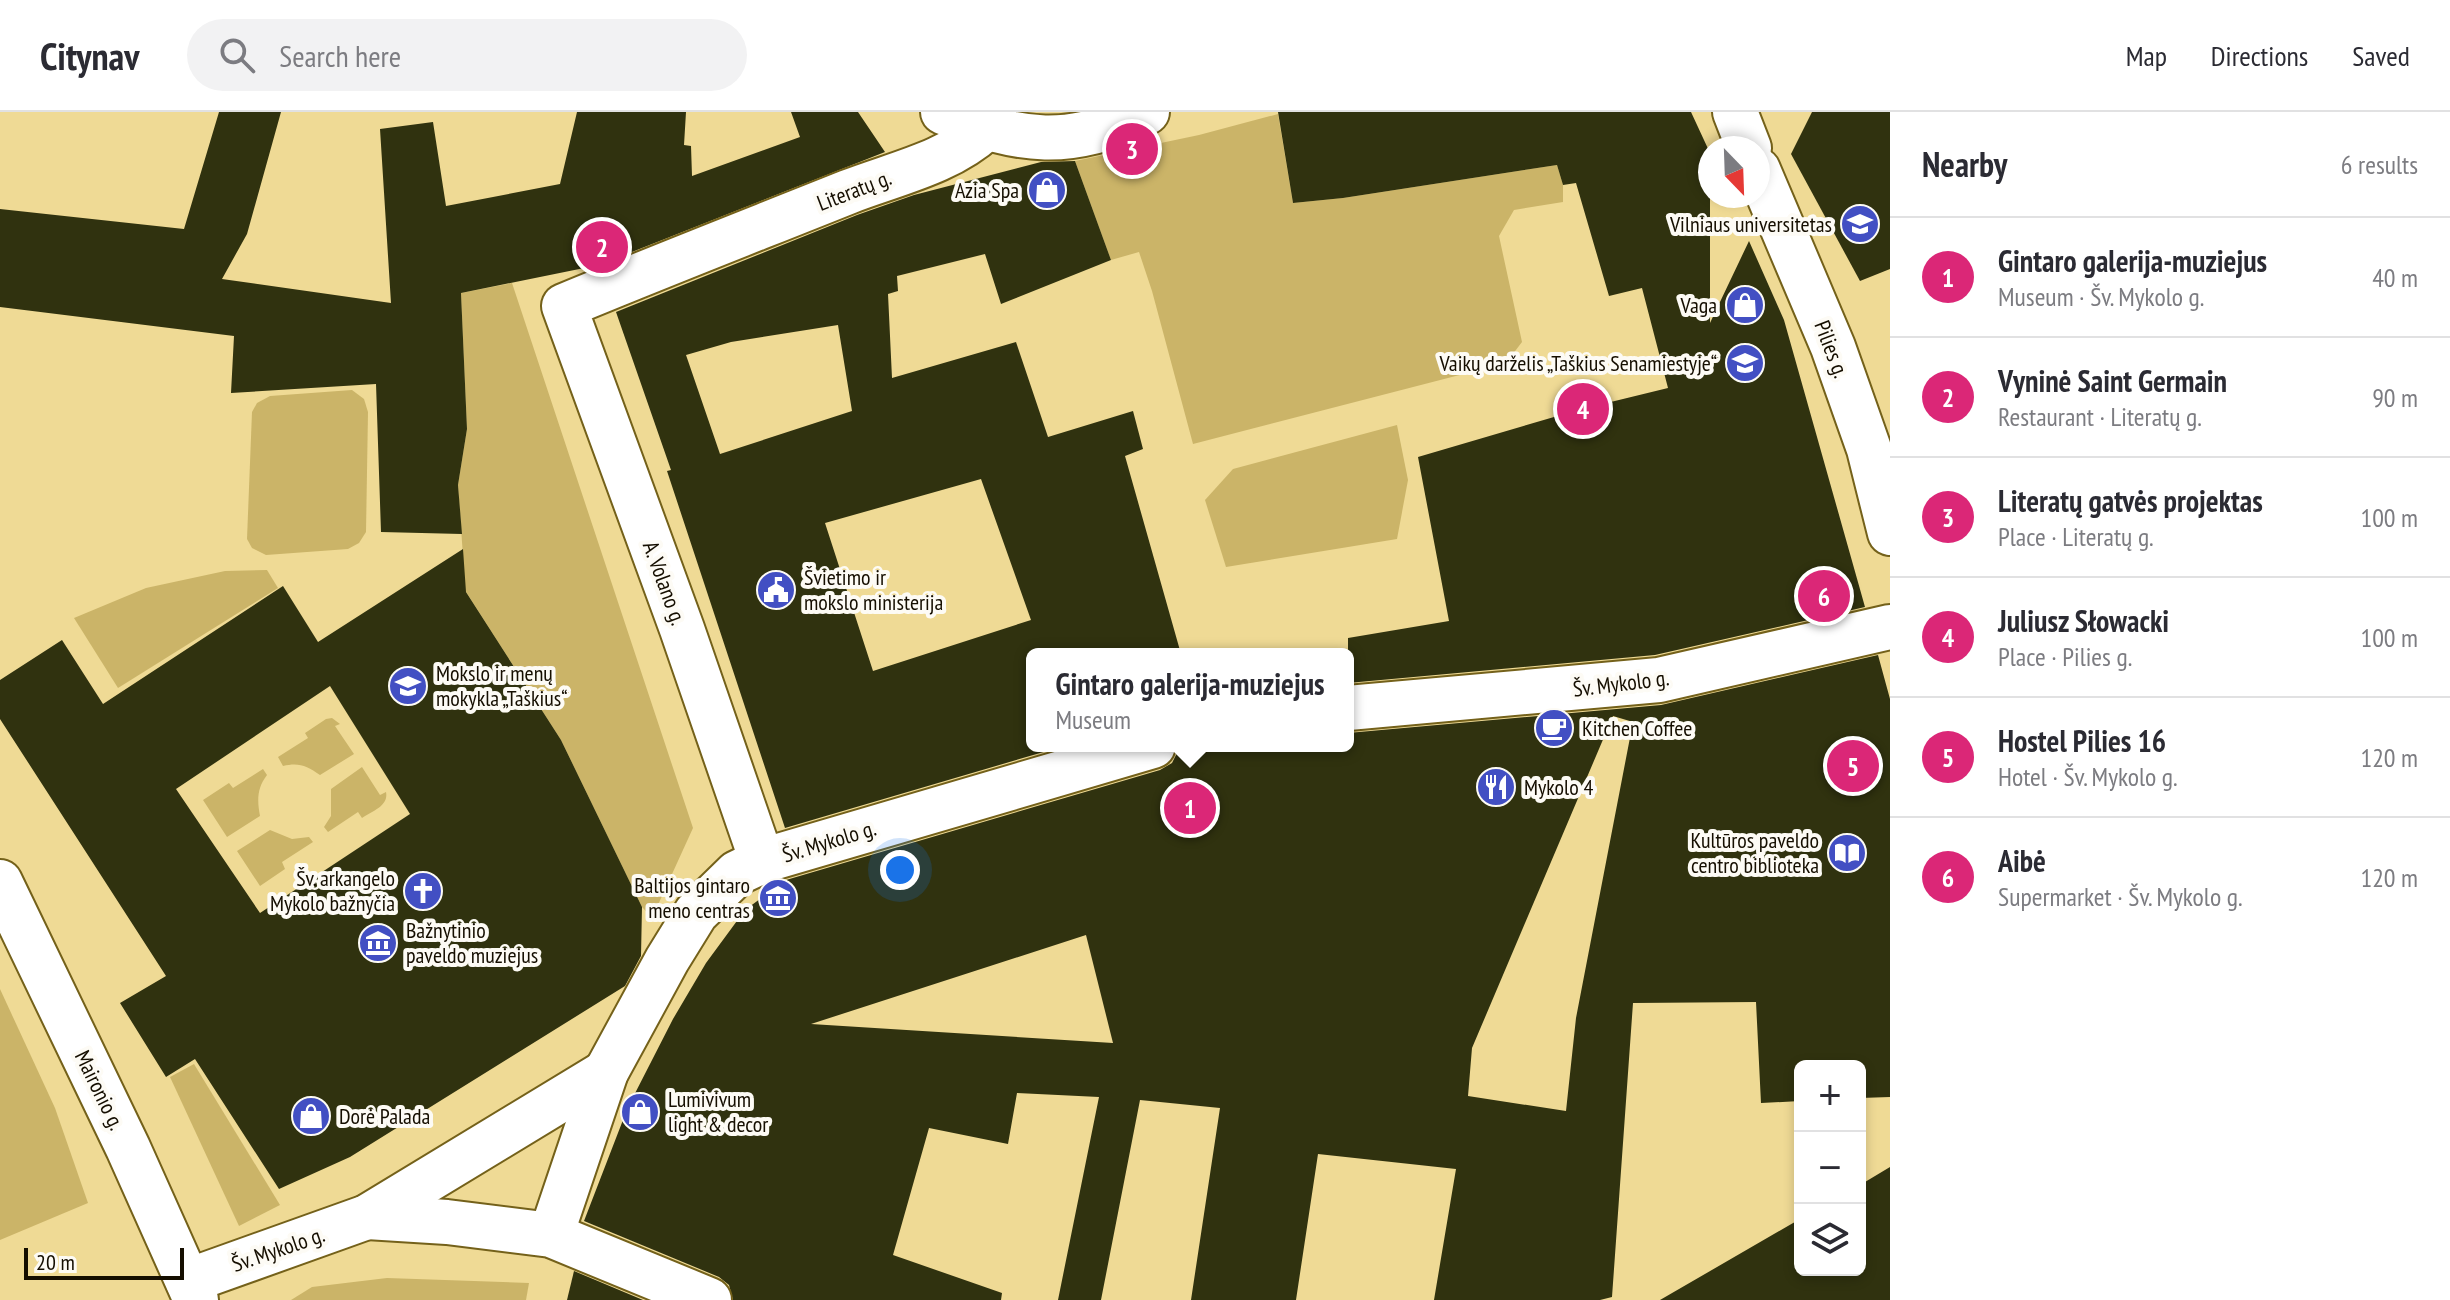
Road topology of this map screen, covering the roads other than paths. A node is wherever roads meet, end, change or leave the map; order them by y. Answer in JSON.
{"nodes":[{"id":1,"x":943,"y":112,"type":"edge"},
{"id":2,"x":1147,"y":112,"type":"edge"},
{"id":3,"x":1735,"y":112,"type":"edge"},
{"id":4,"x":985,"y":129,"type":"junction"},
{"id":5,"x":1744,"y":136,"type":"edge"},
{"id":6,"x":1770,"y":198,"type":"edge"},
{"id":7,"x":564,"y":306,"type":"joint"},
{"id":8,"x":1890,"y":533,"type":"edge"},
{"id":9,"x":1890,"y":627,"type":"edge"},
{"id":10,"x":1354,"y":707,"type":"edge"},
{"id":11,"x":1133,"y":752,"type":"edge"},
{"id":12,"x":762,"y":861,"type":"junction"},
{"id":13,"x":0,"y":882,"type":"edge"},
{"id":14,"x":606,"y":1072,"type":"junction"},
{"id":15,"x":367,"y":1217,"type":"junction"},
{"id":16,"x":551,"y":1235,"type":"junction"},
{"id":17,"x":192,"y":1290,"type":"edge"},
{"id":18,"x":709,"y":1300,"type":"edge"}],
"edges":[{"from":1,"to":4,"type":"street"},
{"from":2,"to":4,"type":"street"},
{"from":3,"to":5,"type":"street"},
{"from":4,"to":7,"type":"street","name":"Literatų g."},
{"from":6,"to":8,"type":"street","name":"Pilies g."},
{"from":7,"to":12,"type":"street","name":"A. Volano g."},
{"from":9,"to":10,"type":"street","name":"Šv. Mykolo g."},
{"from":11,"to":12,"type":"street","name":"Šv. Mykolo g."},
{"from":12,"to":14,"type":"street","name":"Šv. Mykolo g."},
{"from":13,"to":17,"type":"street","name":"Maironio g."},
{"from":14,"to":15,"type":"street","name":"Šv. Mykolo g."},
{"from":14,"to":16,"type":"street","name":"Šv. Mykolo g."},
{"from":15,"to":16,"type":"street","name":"Šv. Mykolo g."},
{"from":15,"to":17,"type":"street","name":"Šv. Mykolo g."},
{"from":16,"to":18,"type":"street"}]}
